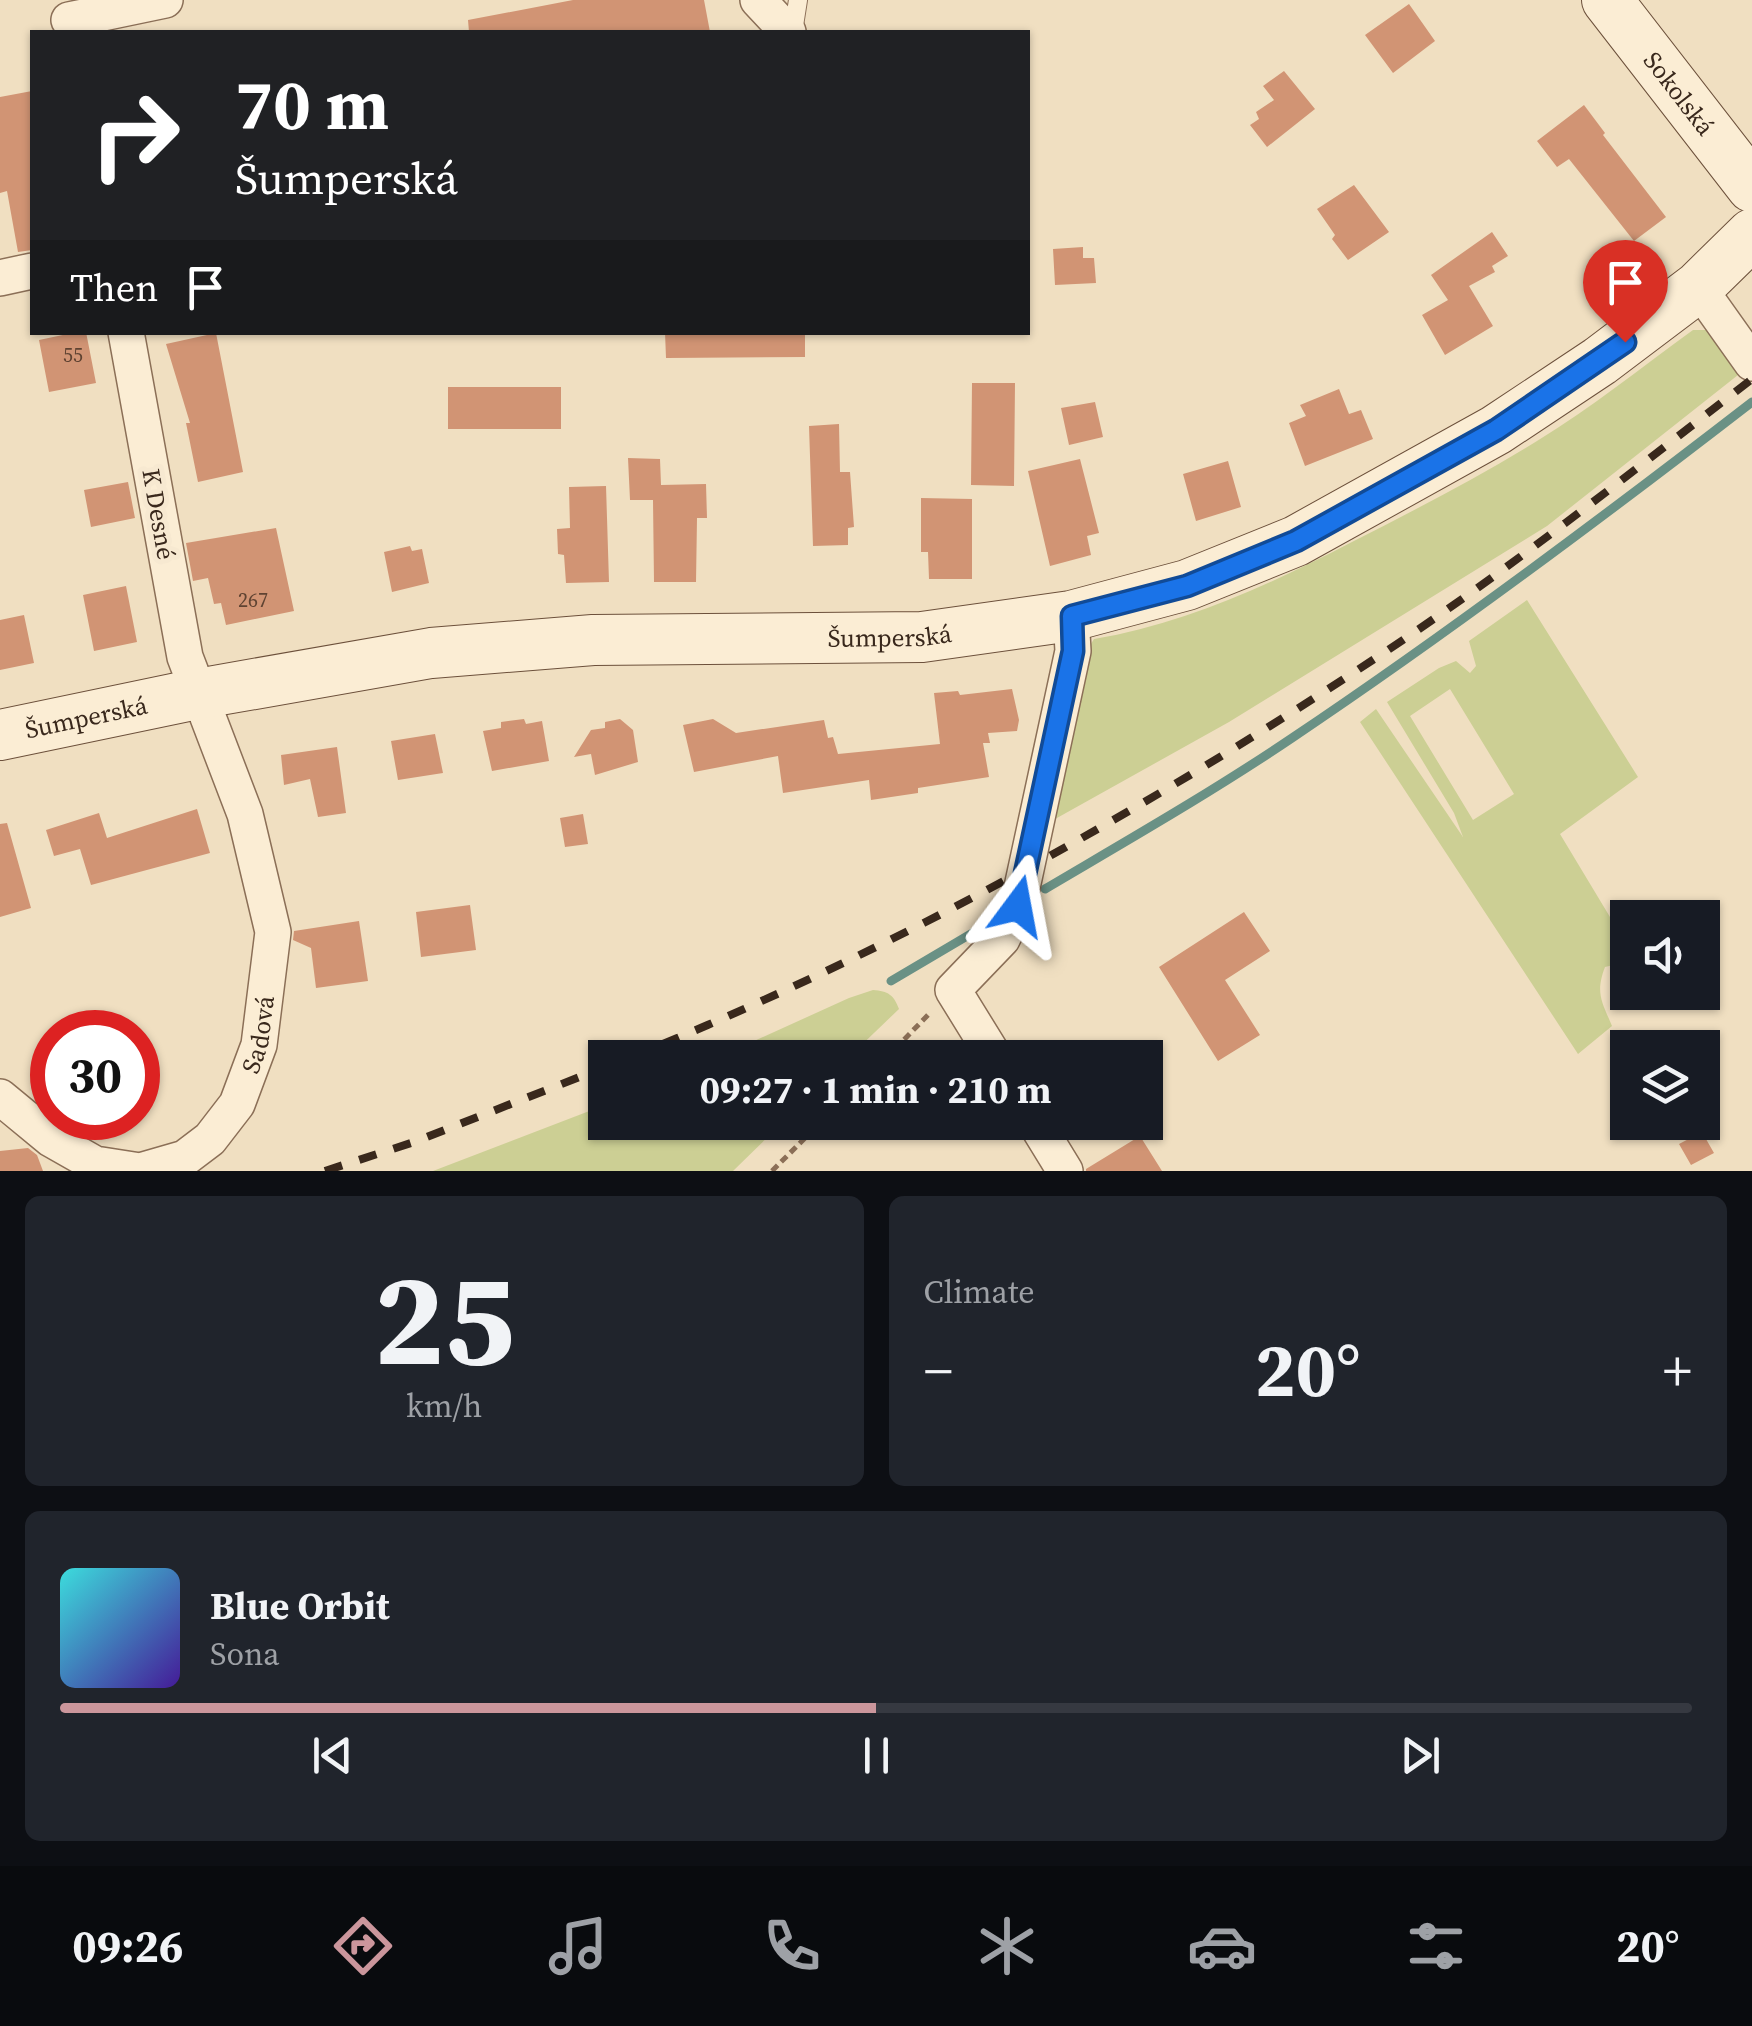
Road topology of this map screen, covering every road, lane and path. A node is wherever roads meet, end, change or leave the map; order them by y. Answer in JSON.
{"nodes":[{"id":1,"x":165,"y":0,"type":"edge"},
{"id":2,"x":758,"y":0,"type":"edge"},
{"id":3,"x":798,"y":0,"type":"edge"},
{"id":4,"x":1607,"y":0,"type":"edge"},
{"id":5,"x":68,"y":18,"type":"edge"},
{"id":6,"x":788,"y":30,"type":"edge"},
{"id":7,"x":790,"y":30,"type":"edge"},
{"id":8,"x":1752,"y":187,"type":"edge"},
{"id":9,"x":1752,"y":234,"type":"edge"},
{"id":10,"x":30,"y":271,"type":"edge"},
{"id":11,"x":0,"y":278,"type":"edge"},
{"id":12,"x":1698,"y":287,"type":"junction"},
{"id":13,"x":127,"y":335,"type":"edge"},
{"id":14,"x":1752,"y":363,"type":"edge"},
{"id":15,"x":1072,"y":616,"type":"junction"},
{"id":16,"x":197,"y":694,"type":"junction"},
{"id":17,"x":0,"y":735,"type":"edge"},
{"id":18,"x":953,"y":990,"type":"junction"},
{"id":19,"x":904,"y":1040,"type":"edge"},
{"id":20,"x":984,"y":1040,"type":"edge"},
{"id":21,"x":0,"y":1098,"type":"edge"},
{"id":22,"x":803,"y":1140,"type":"edge"},
{"id":23,"x":1046,"y":1140,"type":"edge"},
{"id":24,"x":772,"y":1171,"type":"edge"},
{"id":25,"x":1066,"y":1171,"type":"edge"}],
"edges":[{"from":1,"to":5,"type":"street"},
{"from":2,"to":6,"type":"street"},
{"from":3,"to":7,"type":"lane"},
{"from":4,"to":8,"type":"street","name":"Sokolská"},
{"from":9,"to":12,"type":"street","name":"Šumperská"},
{"from":10,"to":11,"type":"street"},
{"from":12,"to":14,"type":"street"},
{"from":12,"to":15,"type":"street","name":"Šumperská"},
{"from":13,"to":16,"type":"street","name":"K Desné"},
{"from":15,"to":16,"type":"street","name":"Šumperská"},
{"from":15,"to":18,"type":"street"},
{"from":16,"to":17,"type":"street","name":"Šumperská"},
{"from":16,"to":21,"type":"street","name":"Sadová"},
{"from":18,"to":19,"type":"path"},
{"from":18,"to":20,"type":"street"},
{"from":22,"to":24,"type":"path"},
{"from":23,"to":25,"type":"street"}]}
